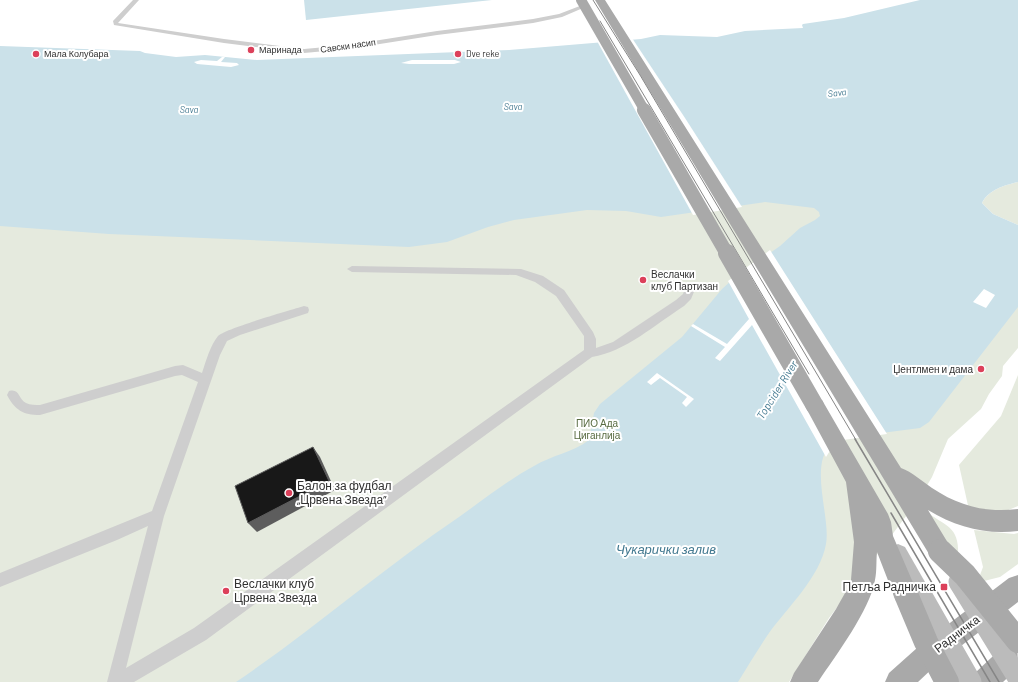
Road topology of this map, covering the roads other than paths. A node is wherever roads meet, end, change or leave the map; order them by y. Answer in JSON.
{"nodes":[{"id":1,"x":136,"y":0,"type":"edge"},
{"id":2,"x":589,"y":2,"type":"edge"},
{"id":3,"x":352,"y":269,"type":"dead end"},
{"id":4,"x":691,"y":287,"type":"dead end"},
{"id":5,"x":304,"y":310,"type":"dead end"},
{"id":6,"x":589,"y":353,"type":"junction"},
{"id":7,"x":204,"y":380,"type":"junction"},
{"id":8,"x":13,"y":395,"type":"dead end"},
{"id":9,"x":889,"y":468,"type":"junction"},
{"id":10,"x":856,"y":478,"type":"junction"},
{"id":11,"x":157,"y":516,"type":"junction"},
{"id":12,"x":1018,"y":520,"type":"edge"},
{"id":13,"x":880,"y":522,"type":"junction"},
{"id":14,"x":940,"y":551,"type":"junction"},
{"id":15,"x":0,"y":580,"type":"edge"},
{"id":16,"x":1018,"y":587,"type":"edge"},
{"id":17,"x":1018,"y":640,"type":"edge"},
{"id":18,"x":1018,"y":650,"type":"edge"},
{"id":19,"x":1018,"y":678,"type":"edge"},
{"id":20,"x":115,"y":682,"type":"edge"},
{"id":21,"x":119,"y":682,"type":"edge"},
{"id":22,"x":803,"y":682,"type":"edge"},
{"id":23,"x":898,"y":682,"type":"edge"},
{"id":24,"x":947,"y":682,"type":"edge"},
{"id":25,"x":971,"y":682,"type":"edge"},
{"id":26,"x":984,"y":682,"type":"edge"}],
"edges":[{"from":1,"to":2,"type":"street","name":"Савски насип"},
{"from":2,"to":9,"type":"main road"},
{"from":2,"to":10,"type":"main road","bridge":true},
{"from":3,"to":6,"type":"street"},
{"from":4,"to":6,"type":"street"},
{"from":5,"to":7,"type":"street"},
{"from":6,"to":21,"type":"street"},
{"from":7,"to":8,"type":"street"},
{"from":7,"to":11,"type":"street"},
{"from":9,"to":12,"type":"main road"},
{"from":9,"to":14,"type":"main road"},
{"from":10,"to":13,"type":"main road"},
{"from":10,"to":22,"type":"main road"},
{"from":11,"to":15,"type":"street"},
{"from":11,"to":20,"type":"street"},
{"from":13,"to":24,"type":"main road","bridge":true},
{"from":13,"to":25,"type":"main road","bridge":true},
{"from":14,"to":17,"type":"main road","bridge":true},
{"from":14,"to":19,"type":"main road","bridge":true},
{"from":16,"to":23,"type":"main road","name":"Радничка","bridge":true},
{"from":18,"to":26,"type":"main road"}]}
